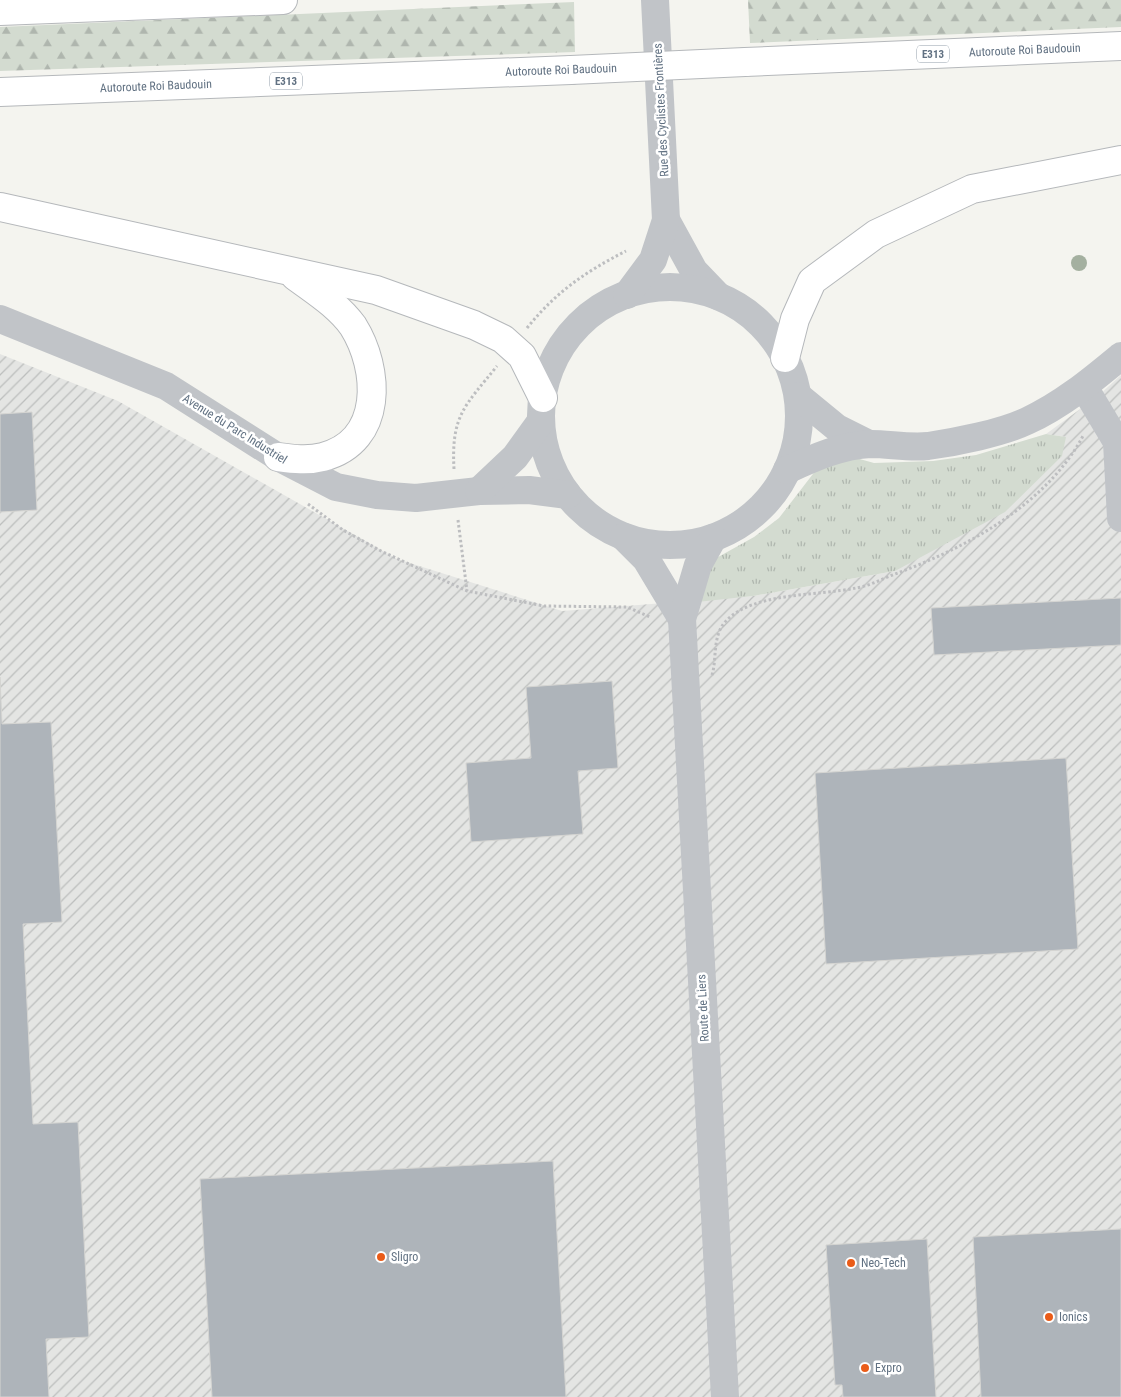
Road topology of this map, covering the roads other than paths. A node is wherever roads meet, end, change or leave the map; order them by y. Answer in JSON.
{"nodes":[{"id":1,"x":283,"y":0,"type":"edge"},
{"id":2,"x":655,"y":0,"type":"edge"},
{"id":3,"x":0,"y":11,"type":"edge"},
{"id":4,"x":1121,"y":46,"type":"edge"},
{"id":5,"x":0,"y":92,"type":"edge"},
{"id":6,"x":1121,"y":160,"type":"edge"},
{"id":7,"x":0,"y":207,"type":"edge"},
{"id":8,"x":666,"y":220,"type":"junction"},
{"id":9,"x":283,"y":268,"type":"junction"},
{"id":10,"x":627,"y":295,"type":"junction"},
{"id":11,"x":718,"y":296,"type":"junction"},
{"id":12,"x":0,"y":319,"type":"edge"},
{"id":13,"x":1121,"y":356,"type":"edge"},
{"id":14,"x":785,"y":358,"type":"junction"},
{"id":15,"x":798,"y":396,"type":"junction"},
{"id":16,"x":1091,"y":398,"type":"junction"},
{"id":17,"x":542,"y":409,"type":"junction"},
{"id":18,"x":869,"y":444,"type":"junction"},
{"id":19,"x":278,"y":457,"type":"junction"},
{"id":20,"x":787,"y":470,"type":"junction"},
{"id":21,"x":479,"y":491,"type":"junction"},
{"id":22,"x":568,"y":495,"type":"junction"},
{"id":23,"x":1121,"y":518,"type":"edge"},
{"id":24,"x":624,"y":537,"type":"junction"},
{"id":25,"x":713,"y":538,"type":"junction"},
{"id":26,"x":682,"y":619,"type":"junction"},
{"id":27,"x":725,"y":1397,"type":"edge"}],
"edges":[{"from":1,"to":3,"type":"highway"},
{"from":2,"to":8,"type":"street","name":"Rue des Cyclistes Frontières"},
{"from":4,"to":5,"type":"highway","name":"Autoroute Roi Baudouin","number":"E313","bridge":true},
{"from":6,"to":14,"type":"highway"},
{"from":7,"to":9,"type":"highway"},
{"from":8,"to":10,"type":"street","name":"Rue des Cyclistes Frontières"},
{"from":8,"to":11,"type":"street","name":"Rue des Cyclistes Frontières"},
{"from":9,"to":17,"type":"highway"},
{"from":9,"to":19,"type":"highway"},
{"from":10,"to":11,"type":"street"},
{"from":10,"to":17,"type":"street"},
{"from":11,"to":14,"type":"street"},
{"from":12,"to":19,"type":"street","name":"Avenue du Parc Industriel"},
{"from":13,"to":16,"type":"street"},
{"from":14,"to":15,"type":"street"},
{"from":15,"to":18,"type":"street"},
{"from":15,"to":20,"type":"street"},
{"from":16,"to":18,"type":"street"},
{"from":16,"to":23,"type":"street"},
{"from":17,"to":21,"type":"street"},
{"from":17,"to":22,"type":"street"},
{"from":18,"to":20,"type":"street"},
{"from":19,"to":21,"type":"street","name":"Avenue du Parc Industriel"},
{"from":20,"to":25,"type":"street"},
{"from":21,"to":22,"type":"street","name":"Avenue du Parc Industriel"},
{"from":22,"to":24,"type":"street"},
{"from":24,"to":25,"type":"street"},
{"from":24,"to":26,"type":"street","name":"Route de Liers"},
{"from":25,"to":26,"type":"street","name":"Route de Liers"},
{"from":26,"to":27,"type":"street","name":"Route de Liers"}]}
